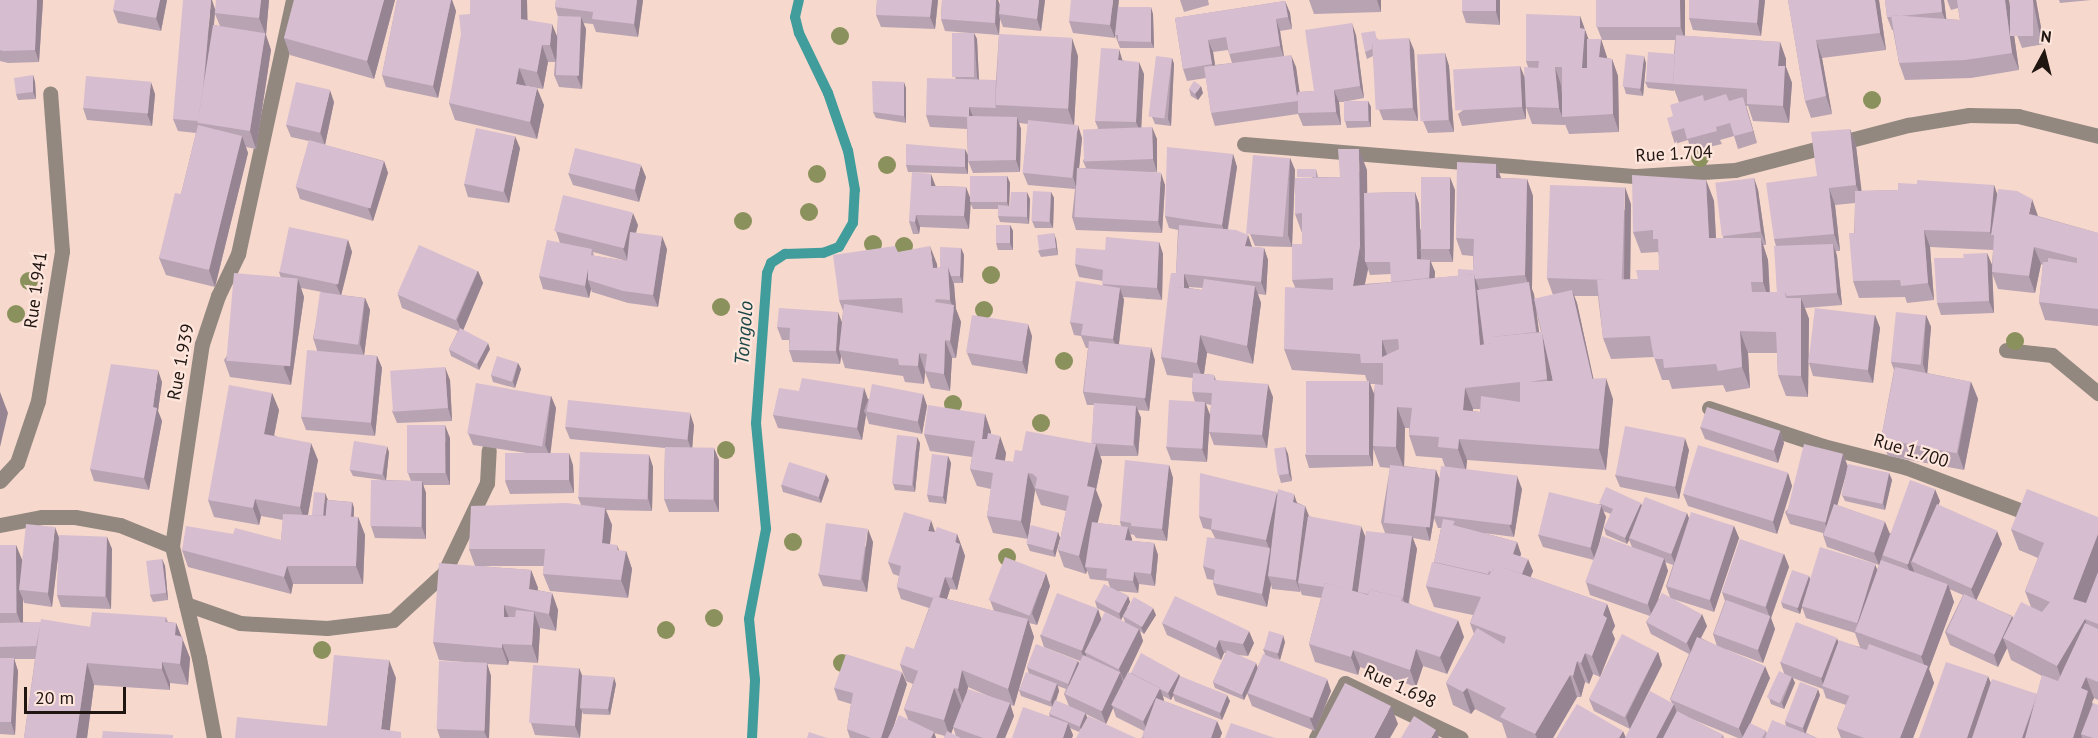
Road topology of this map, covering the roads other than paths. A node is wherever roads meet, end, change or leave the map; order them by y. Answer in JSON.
{"nodes":[{"id":1,"x":293,"y":0,"type":"edge"},
{"id":2,"x":50,"y":93,"type":"dead end"},
{"id":3,"x":2098,"y":136,"type":"edge"},
{"id":4,"x":1244,"y":144,"type":"dead end"},
{"id":5,"x":2006,"y":350,"type":"dead end"},
{"id":6,"x":2098,"y":393,"type":"edge"},
{"id":7,"x":1709,"y":408,"type":"edge"},
{"id":8,"x":489,"y":450,"type":"edge"},
{"id":9,"x":0,"y":481,"type":"edge"},
{"id":10,"x":2052,"y":523,"type":"edge"},
{"id":11,"x":0,"y":525,"type":"edge"},
{"id":12,"x":172,"y":546,"type":"junction"},
{"id":13,"x":186,"y":604,"type":"junction"},
{"id":14,"x":214,"y":738,"type":"edge"},
{"id":15,"x":1316,"y":738,"type":"edge"},
{"id":16,"x":1461,"y":738,"type":"edge"}],
"edges":[{"from":1,"to":12,"type":"street","name":"Rue 1.939"},
{"from":2,"to":9,"type":"street","name":"Rue 1.941"},
{"from":3,"to":4,"type":"street","name":"Rue 1.704"},
{"from":5,"to":6,"type":"street"},
{"from":7,"to":10,"type":"street","name":"Rue 1.700"},
{"from":8,"to":13,"type":"street"},
{"from":11,"to":12,"type":"street"},
{"from":12,"to":13,"type":"street","name":"Rue 1.939"},
{"from":13,"to":14,"type":"street","name":"Rue 1.939"},
{"from":15,"to":16,"type":"street","name":"Rue 1.698"}]}
